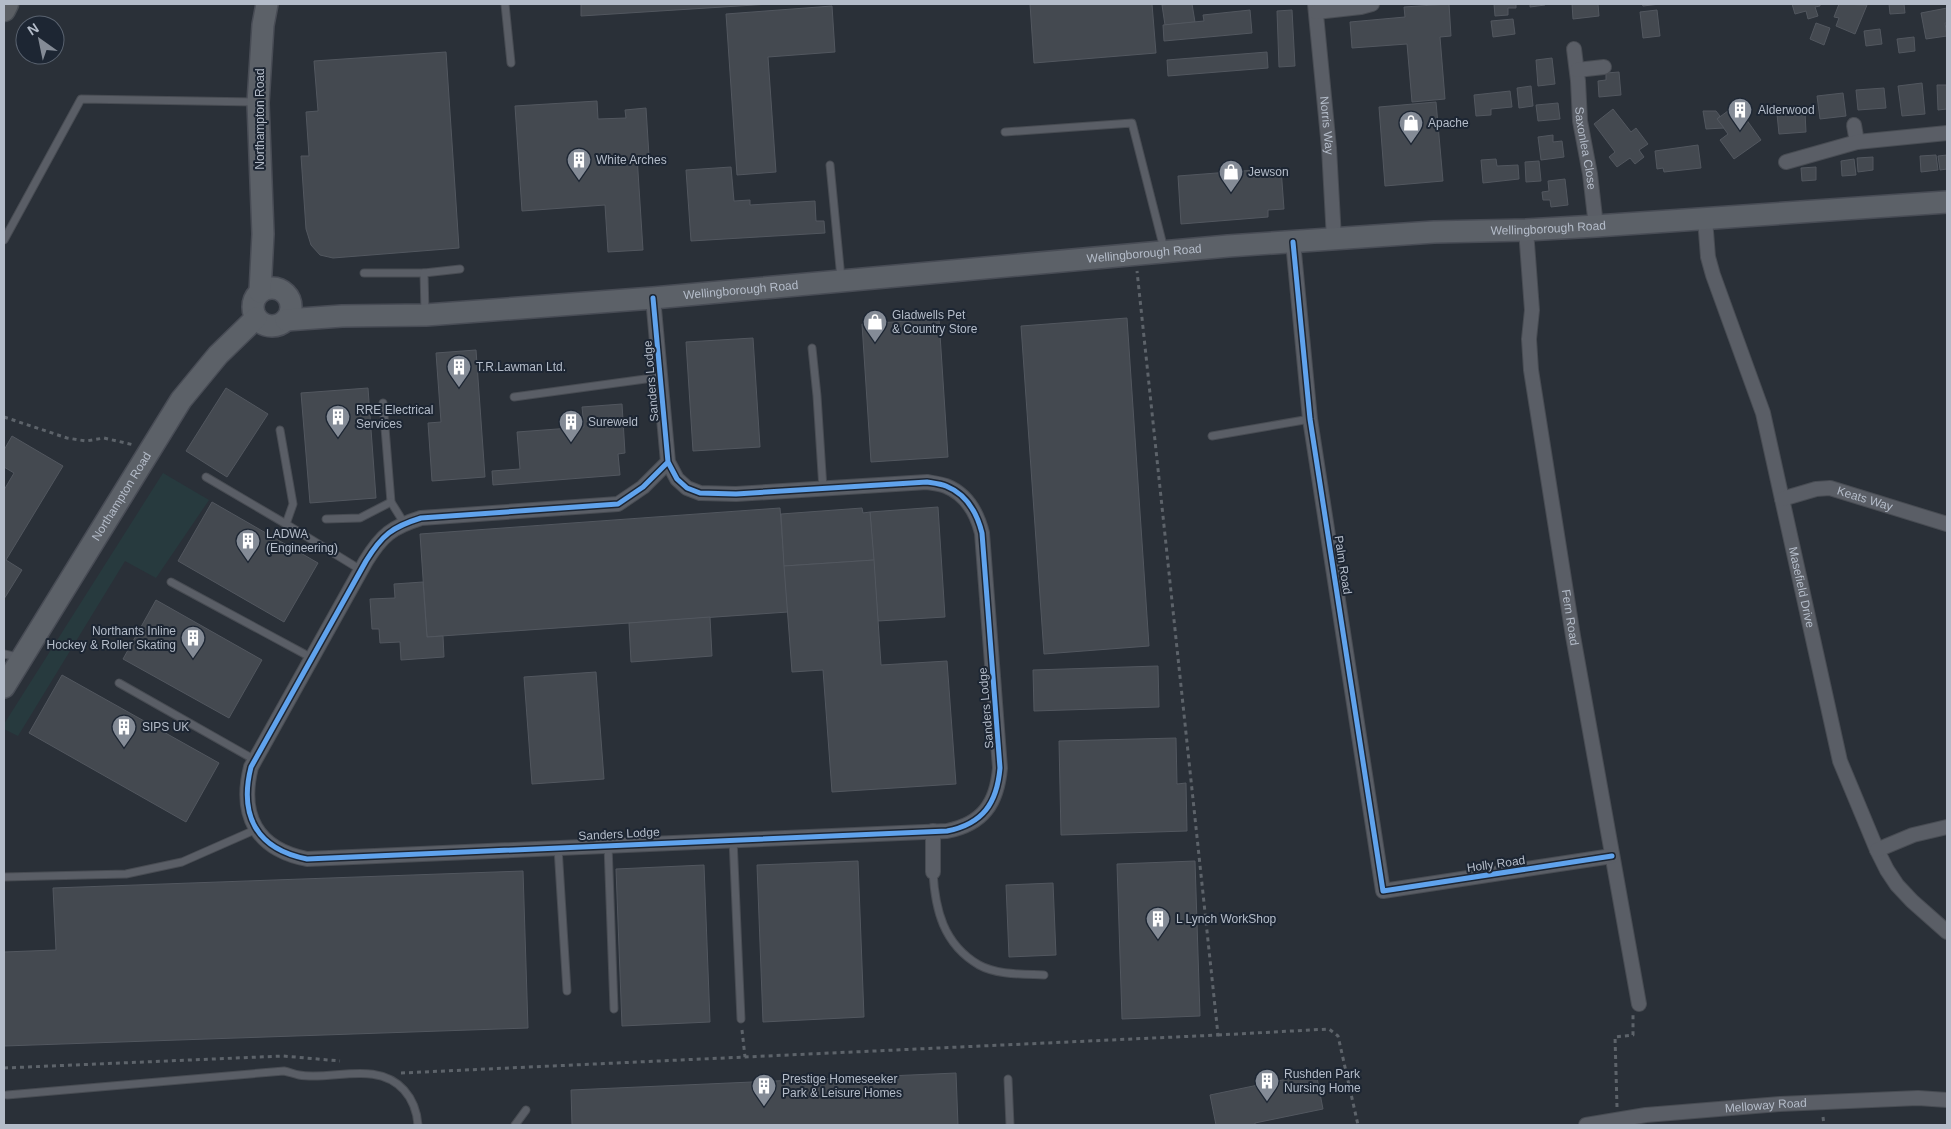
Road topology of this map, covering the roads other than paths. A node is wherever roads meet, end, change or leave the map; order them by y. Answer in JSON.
{"nodes":[{"id":1,"x":7,"y":4,"type":"edge"},
{"id":2,"x":267,"y":4,"type":"edge"},
{"id":3,"x":505,"y":4,"type":"edge"},
{"id":4,"x":1372,"y":4,"type":"edge"},
{"id":5,"x":1316,"y":8,"type":"edge"},
{"id":6,"x":4,"y":10,"type":"edge"},
{"id":7,"x":1574,"y":49,"type":"dead end"},
{"id":8,"x":512,"y":63,"type":"dead end"},
{"id":9,"x":1604,"y":67,"type":"dead end"},
{"id":10,"x":1577,"y":70,"type":"junction"},
{"id":11,"x":258,"y":102,"type":"junction"},
{"id":12,"x":1854,"y":125,"type":"dead end"},
{"id":13,"x":1005,"y":132,"type":"dead end"},
{"id":14,"x":1947,"y":133,"type":"edge"},
{"id":15,"x":1857,"y":142,"type":"junction"},
{"id":16,"x":1786,"y":162,"type":"dead end"},
{"id":17,"x":830,"y":165,"type":"dead end"},
{"id":18,"x":1947,"y":202,"type":"edge"},
{"id":19,"x":1705,"y":219,"type":"junction"},
{"id":20,"x":1596,"y":226,"type":"junction"},
{"id":21,"x":1526,"y":230,"type":"junction"},
{"id":22,"x":1334,"y":238,"type":"junction"},
{"id":23,"x":4,"y":240,"type":"edge"},
{"id":24,"x":1293,"y":242,"type":"junction"},
{"id":25,"x":1165,"y":252,"type":"junction"},
{"id":26,"x":460,"y":269,"type":"dead end"},
{"id":27,"x":364,"y":273,"type":"dead end"},
{"id":28,"x":424,"y":273,"type":"junction"},
{"id":29,"x":842,"y":281,"type":"junction"},
{"id":30,"x":268,"y":290,"type":"junction"},
{"id":31,"x":653,"y":298,"type":"junction"},
{"id":32,"x":289,"y":312,"type":"junction"},
{"id":33,"x":426,"y":314,"type":"junction"},
{"id":34,"x":256,"y":318,"type":"junction"},
{"id":35,"x":812,"y":348,"type":"dead end"},
{"id":36,"x":660,"y":377,"type":"junction"},
{"id":37,"x":514,"y":397,"type":"dead end"},
{"id":38,"x":383,"y":403,"type":"dead end"},
{"id":39,"x":1310,"y":419,"type":"junction"},
{"id":40,"x":280,"y":430,"type":"dead end"},
{"id":41,"x":1212,"y":436,"type":"dead end"},
{"id":42,"x":668,"y":462,"type":"junction"},
{"id":43,"x":206,"y":477,"type":"dead end"},
{"id":44,"x":823,"y":489,"type":"junction"},
{"id":45,"x":1782,"y":499,"type":"junction"},
{"id":46,"x":391,"y":502,"type":"junction"},
{"id":47,"x":326,"y":519,"type":"dead end"},
{"id":48,"x":404,"y":523,"type":"junction"},
{"id":49,"x":286,"y":524,"type":"junction"},
{"id":50,"x":1947,"y":524,"type":"edge"},
{"id":51,"x":362,"y":570,"type":"junction"},
{"id":52,"x":171,"y":582,"type":"dead end"},
{"id":53,"x":13,"y":656,"type":"edge"},
{"id":54,"x":312,"y":658,"type":"junction"},
{"id":55,"x":120,"y":683,"type":"dead end"},
{"id":56,"x":4,"y":686,"type":"edge"},
{"id":57,"x":255,"y":760,"type":"junction"},
{"id":58,"x":1947,"y":827,"type":"edge"},
{"id":59,"x":257,"y":829,"type":"junction"},
{"id":60,"x":933,"y":831,"type":"junction"},
{"id":61,"x":733,"y":839,"type":"junction"},
{"id":62,"x":608,"y":845,"type":"junction"},
{"id":63,"x":558,"y":847,"type":"junction"},
{"id":64,"x":1877,"y":850,"type":"junction"},
{"id":65,"x":1612,"y":856,"type":"junction"},
{"id":66,"x":933,"y":872,"type":"joint"},
{"id":67,"x":4,"y":877,"type":"edge"},
{"id":68,"x":1383,"y":890,"type":"joint"},
{"id":69,"x":1947,"y":932,"type":"edge"},
{"id":70,"x":1044,"y":975,"type":"dead end"},
{"id":71,"x":567,"y":990,"type":"dead end"},
{"id":72,"x":1639,"y":1004,"type":"road end"},
{"id":73,"x":614,"y":1009,"type":"dead end"},
{"id":74,"x":741,"y":1019,"type":"road end"},
{"id":75,"x":1008,"y":1078,"type":"dead end"},
{"id":76,"x":7,"y":1095,"type":"dead end"},
{"id":77,"x":1947,"y":1100,"type":"edge"},
{"id":78,"x":526,"y":1110,"type":"dead end"},
{"id":79,"x":418,"y":1125,"type":"edge"},
{"id":80,"x":514,"y":1125,"type":"edge"},
{"id":81,"x":1010,"y":1125,"type":"edge"},
{"id":82,"x":1586,"y":1125,"type":"edge"}],
"edges":[{"from":1,"to":6,"type":"highway"},
{"from":2,"to":11,"type":"main road","name":"Northampton Road"},
{"from":3,"to":8,"type":"lane"},
{"from":4,"to":5,"type":"street","name":"Norris Way"},
{"from":5,"to":22,"type":"street","name":"Norris Way"},
{"from":7,"to":10,"type":"street","name":"Saxonlea Close"},
{"from":9,"to":10,"type":"street"},
{"from":10,"to":20,"type":"street","name":"Saxonlea Close"},
{"from":11,"to":23,"type":"lane"},
{"from":11,"to":30,"type":"main road","name":"Northampton Road"},
{"from":12,"to":15,"type":"street"},
{"from":13,"to":25,"type":"lane"},
{"from":14,"to":15,"type":"street"},
{"from":15,"to":16,"type":"street"},
{"from":17,"to":29,"type":"lane"},
{"from":18,"to":19,"type":"main road","name":"Wellingborough Road"},
{"from":19,"to":20,"type":"main road","name":"Wellingborough Road"},
{"from":19,"to":45,"type":"street","name":"Masefield Drive"},
{"from":20,"to":21,"type":"main road","name":"Wellingborough Road"},
{"from":21,"to":22,"type":"main road","name":"Wellingborough Road"},
{"from":21,"to":65,"type":"street","name":"Fern Road"},
{"from":22,"to":24,"type":"main road","name":"Wellingborough Road"},
{"from":24,"to":25,"type":"main road","name":"Wellingborough Road"},
{"from":24,"to":39,"type":"street","name":"Palm Road"},
{"from":25,"to":29,"type":"main road","name":"Wellingborough Road"},
{"from":26,"to":28,"type":"lane"},
{"from":27,"to":28,"type":"lane"},
{"from":28,"to":33,"type":"lane"},
{"from":29,"to":31,"type":"main road","name":"Wellingborough Road"},
{"from":30,"to":32,"type":"main road"},
{"from":30,"to":34,"type":"main road"},
{"from":31,"to":33,"type":"main road","name":"Wellingborough Road"},
{"from":31,"to":36,"type":"street","name":"Sanders Lodge"},
{"from":32,"to":33,"type":"main road","name":"Wellingborough Road"},
{"from":32,"to":34,"type":"main road"},
{"from":34,"to":53,"type":"main road","name":"Northampton Road"},
{"from":35,"to":44,"type":"lane"},
{"from":36,"to":37,"type":"lane"},
{"from":36,"to":42,"type":"street","name":"Sanders Lodge"},
{"from":38,"to":46,"type":"lane"},
{"from":39,"to":41,"type":"lane"},
{"from":39,"to":68,"type":"street","name":"Palm Road"},
{"from":40,"to":49,"type":"lane"},
{"from":42,"to":44,"type":"street","name":"Sanders Lodge"},
{"from":42,"to":48,"type":"street","name":"Sanders Lodge"},
{"from":43,"to":49,"type":"lane"},
{"from":44,"to":60,"type":"street","name":"Sanders Lodge"},
{"from":45,"to":50,"type":"street","name":"Keats Way"},
{"from":45,"to":64,"type":"street","name":"Masefield Drive"},
{"from":46,"to":47,"type":"lane"},
{"from":46,"to":48,"type":"lane"},
{"from":48,"to":51,"type":"street","name":"Sanders Lodge"},
{"from":49,"to":51,"type":"lane"},
{"from":51,"to":54,"type":"street","name":"Sanders Lodge"},
{"from":52,"to":54,"type":"lane"},
{"from":53,"to":56,"type":"main road","name":"Northampton Road"},
{"from":54,"to":57,"type":"street","name":"Sanders Lodge"},
{"from":55,"to":57,"type":"lane"},
{"from":57,"to":59,"type":"street","name":"Sanders Lodge"},
{"from":58,"to":64,"type":"street"},
{"from":59,"to":63,"type":"street","name":"Sanders Lodge"},
{"from":59,"to":67,"type":"lane"},
{"from":60,"to":61,"type":"street","name":"Sanders Lodge"},
{"from":60,"to":66,"type":"street"},
{"from":61,"to":62,"type":"street","name":"Sanders Lodge"},
{"from":61,"to":74,"type":"lane"},
{"from":62,"to":63,"type":"street","name":"Sanders Lodge"},
{"from":62,"to":73,"type":"lane"},
{"from":63,"to":71,"type":"lane"},
{"from":64,"to":69,"type":"street","name":"Masefield Drive"},
{"from":65,"to":68,"type":"street","name":"Holly Road"},
{"from":65,"to":72,"type":"street","name":"Fern Road"},
{"from":66,"to":70,"type":"lane"},
{"from":75,"to":81,"type":"lane"},
{"from":76,"to":79,"type":"lane"},
{"from":77,"to":82,"type":"street","name":"Melloway Road"},
{"from":78,"to":80,"type":"lane"}]}
